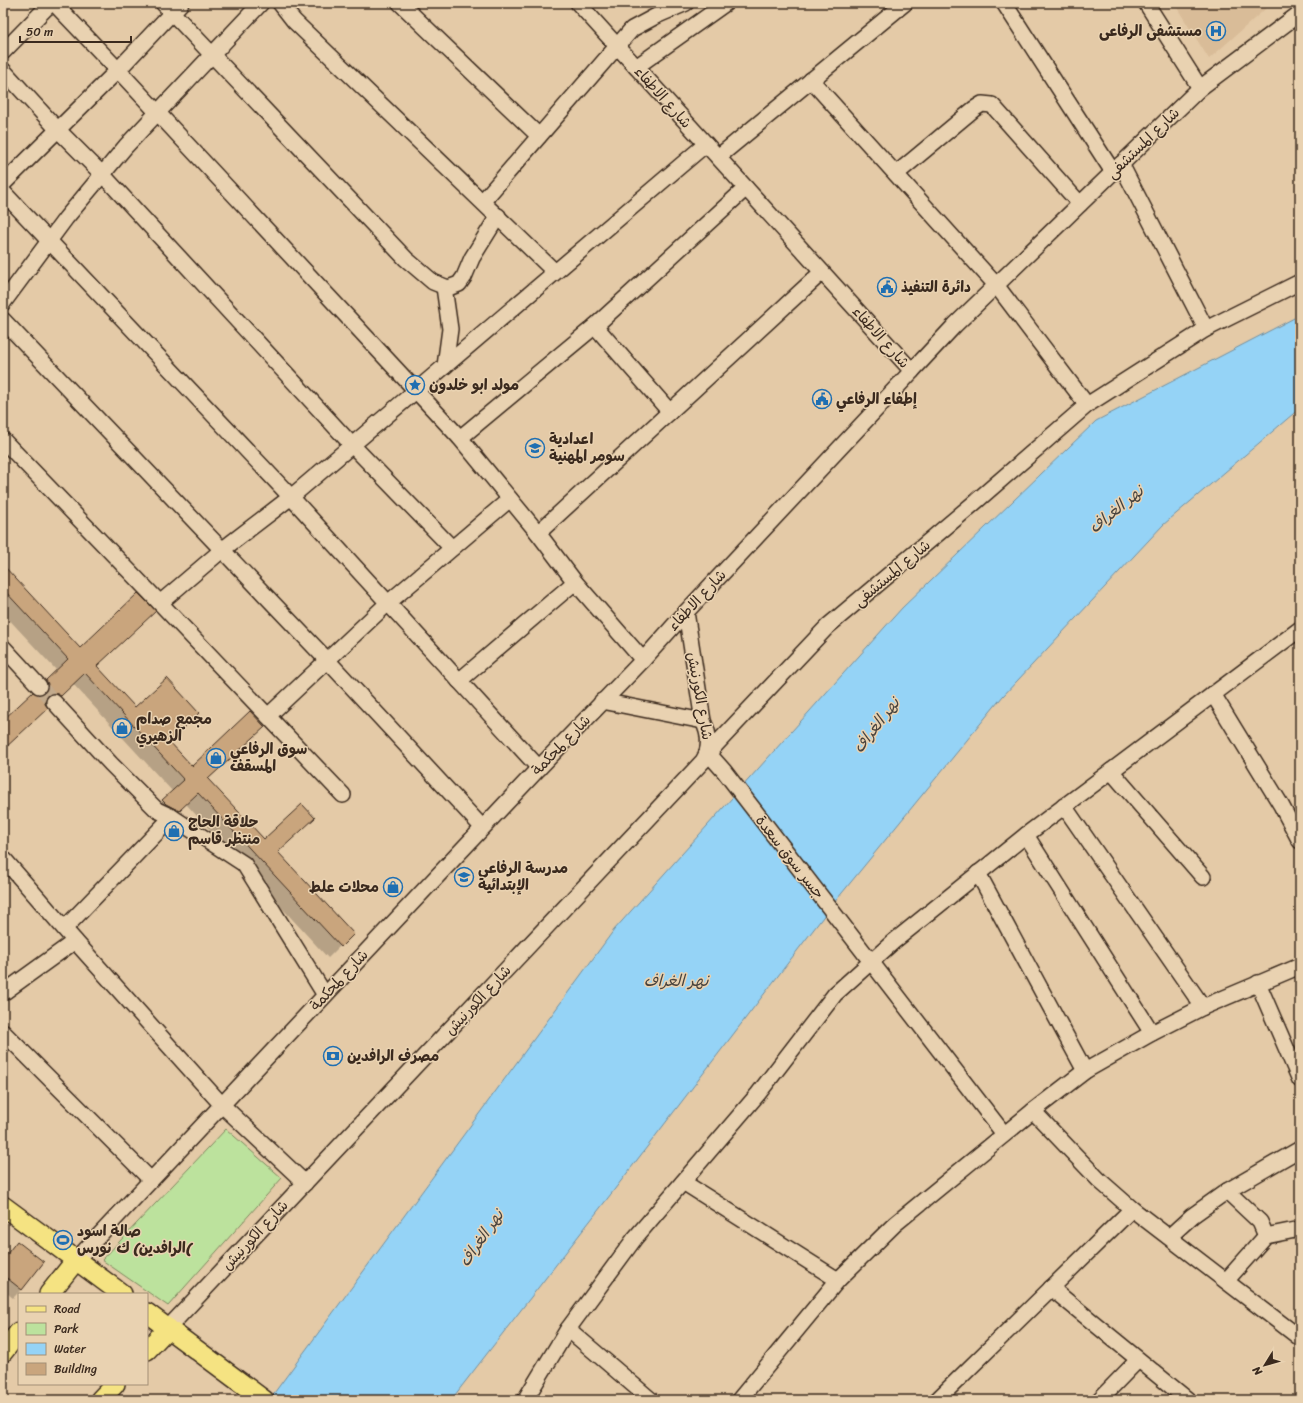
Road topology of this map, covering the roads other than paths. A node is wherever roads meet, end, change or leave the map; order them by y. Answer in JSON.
{"nodes":[{"id":1,"x":52,"y":3,"type":"edge"},
{"id":2,"x":261,"y":3,"type":"edge"},
{"id":3,"x":280,"y":3,"type":"edge"},
{"id":4,"x":400,"y":3,"type":"edge"},
{"id":5,"x":686,"y":3,"type":"edge"},
{"id":6,"x":726,"y":3,"type":"edge"},
{"id":7,"x":905,"y":3,"type":"edge"},
{"id":8,"x":1004,"y":3,"type":"edge"},
{"id":9,"x":1146,"y":3,"type":"edge"},
{"id":10,"x":172,"y":6,"type":"edge"},
{"id":11,"x":586,"y":6,"type":"edge"},
{"id":12,"x":1300,"y":13,"type":"edge"},
{"id":13,"x":617,"y":46,"type":"junction"},
{"id":14,"x":3,"y":52,"type":"edge"},
{"id":15,"x":212,"y":55,"type":"junction"},
{"id":16,"x":636,"y":67,"type":"junction"},
{"id":17,"x":3,"y":70,"type":"edge"},
{"id":18,"x":118,"y":70,"type":"junction"},
{"id":19,"x":811,"y":80,"type":"junction"},
{"id":20,"x":1200,"y":88,"type":"junction"},
{"id":21,"x":157,"y":113,"type":"junction"},
{"id":22,"x":58,"y":130,"type":"junction"},
{"id":23,"x":539,"y":136,"type":"junction"},
{"id":24,"x":706,"y":144,"type":"junction"},
{"id":25,"x":718,"y":157,"type":"junction"},
{"id":26,"x":1117,"y":168,"type":"junction"},
{"id":27,"x":896,"y":174,"type":"junction"},
{"id":28,"x":103,"y":175,"type":"junction"},
{"id":29,"x":3,"y":184,"type":"edge"},
{"id":30,"x":746,"y":188,"type":"junction"},
{"id":31,"x":3,"y":192,"type":"edge"},
{"id":32,"x":483,"y":201,"type":"junction"},
{"id":33,"x":1080,"y":204,"type":"junction"},
{"id":34,"x":498,"y":216,"type":"junction"},
{"id":35,"x":50,"y":240,"type":"junction"},
{"id":36,"x":556,"y":272,"type":"junction"},
{"id":37,"x":822,"y":272,"type":"junction"},
{"id":38,"x":1300,"y":282,"type":"edge"},
{"id":39,"x":996,"y":285,"type":"junction"},
{"id":40,"x":444,"y":287,"type":"junction"},
{"id":41,"x":3,"y":304,"type":"edge"},
{"id":42,"x":3,"y":320,"type":"edge"},
{"id":43,"x":595,"y":326,"type":"junction"},
{"id":44,"x":1206,"y":329,"type":"junction"},
{"id":45,"x":445,"y":366,"type":"junction"},
{"id":46,"x":912,"y":371,"type":"junction"},
{"id":47,"x":416,"y":390,"type":"junction"},
{"id":48,"x":1087,"y":405,"type":"junction"},
{"id":49,"x":670,"y":412,"type":"junction"},
{"id":50,"x":460,"y":438,"type":"junction"},
{"id":51,"x":3,"y":440,"type":"edge"},
{"id":52,"x":352,"y":445,"type":"junction"},
{"id":53,"x":291,"y":497,"type":"junction"},
{"id":54,"x":510,"y":499,"type":"junction"},
{"id":55,"x":538,"y":534,"type":"junction"},
{"id":56,"x":452,"y":548,"type":"junction"},
{"id":57,"x":222,"y":550,"type":"junction"},
{"id":58,"x":575,"y":582,"type":"junction"},
{"id":59,"x":160,"y":603,"type":"junction"},
{"id":60,"x":388,"y":603,"type":"junction"},
{"id":61,"x":686,"y":612,"type":"junction"},
{"id":62,"x":1300,"y":629,"type":"edge"},
{"id":63,"x":3,"y":646,"type":"edge"},
{"id":64,"x":327,"y":660,"type":"junction"},
{"id":65,"x":642,"y":660,"type":"junction"},
{"id":66,"x":459,"y":681,"type":"junction"},
{"id":67,"x":39,"y":686,"type":"tunnel mouth"},
{"id":68,"x":1213,"y":694,"type":"junction"},
{"id":69,"x":54,"y":702,"type":"tunnel mouth"},
{"id":70,"x":602,"y":702,"type":"junction"},
{"id":71,"x":268,"y":716,"type":"junction"},
{"id":72,"x":703,"y":721,"type":"junction"},
{"id":73,"x":708,"y":753,"type":"junction"},
{"id":74,"x":539,"y":768,"type":"junction"},
{"id":75,"x":1111,"y":770,"type":"junction"},
{"id":76,"x":343,"y":795,"type":"dead end"},
{"id":77,"x":1064,"y":806,"type":"junction"},
{"id":78,"x":172,"y":817,"type":"junction"},
{"id":79,"x":482,"y":828,"type":"junction"},
{"id":80,"x":1026,"y":835,"type":"junction"},
{"id":81,"x":1300,"y":841,"type":"edge"},
{"id":82,"x":3,"y":858,"type":"edge"},
{"id":83,"x":978,"y":873,"type":"junction"},
{"id":84,"x":1204,"y":877,"type":"dead end"},
{"id":85,"x":65,"y":928,"type":"junction"},
{"id":86,"x":76,"y":941,"type":"junction"},
{"id":87,"x":871,"y":962,"type":"junction"},
{"id":88,"x":1300,"y":966,"type":"edge"},
{"id":89,"x":1258,"y":984,"type":"junction"},
{"id":90,"x":3,"y":993,"type":"edge"},
{"id":91,"x":325,"y":995,"type":"junction"},
{"id":92,"x":1203,"y":1007,"type":"junction"},
{"id":93,"x":3,"y":1032,"type":"edge"},
{"id":94,"x":1152,"y":1034,"type":"junction"},
{"id":95,"x":1085,"y":1071,"type":"junction"},
{"id":96,"x":1300,"y":1080,"type":"edge"},
{"id":97,"x":222,"y":1105,"type":"junction"},
{"id":98,"x":1033,"y":1111,"type":"junction"},
{"id":99,"x":1004,"y":1134,"type":"junction"},
{"id":100,"x":1300,"y":1149,"type":"edge"},
{"id":101,"x":151,"y":1180,"type":"junction"},
{"id":102,"x":683,"y":1182,"type":"junction"},
{"id":103,"x":305,"y":1183,"type":"junction"},
{"id":104,"x":1227,"y":1191,"type":"junction"},
{"id":105,"x":3,"y":1206,"type":"edge"},
{"id":106,"x":1132,"y":1209,"type":"junction"},
{"id":107,"x":1300,"y":1229,"type":"edge"},
{"id":108,"x":1266,"y":1236,"type":"junction"},
{"id":109,"x":1169,"y":1237,"type":"junction"},
{"id":110,"x":76,"y":1260,"type":"junction"},
{"id":111,"x":838,"y":1280,"type":"junction"},
{"id":112,"x":1226,"y":1282,"type":"junction"},
{"id":113,"x":1051,"y":1288,"type":"junction"},
{"id":114,"x":50,"y":1293,"type":"edge"},
{"id":115,"x":121,"y":1293,"type":"edge"},
{"id":116,"x":148,"y":1314,"type":"edge"},
{"id":117,"x":168,"y":1328,"type":"junction"},
{"id":118,"x":568,"y":1329,"type":"junction"},
{"id":119,"x":18,"y":1333,"type":"edge"},
{"id":120,"x":1300,"y":1338,"type":"edge"},
{"id":121,"x":148,"y":1349,"type":"edge"},
{"id":122,"x":3,"y":1352,"type":"edge"},
{"id":123,"x":1138,"y":1360,"type":"junction"},
{"id":124,"x":114,"y":1385,"type":"edge"},
{"id":125,"x":100,"y":1400,"type":"edge"},
{"id":126,"x":264,"y":1400,"type":"edge"},
{"id":127,"x":525,"y":1400,"type":"edge"},
{"id":128,"x":651,"y":1400,"type":"edge"},
{"id":129,"x":738,"y":1400,"type":"edge"},
{"id":130,"x":936,"y":1400,"type":"edge"},
{"id":131,"x":1099,"y":1400,"type":"edge"},
{"id":132,"x":1188,"y":1400,"type":"edge"}],
"edges":[{"from":1,"to":14,"type":"street"},
{"from":1,"to":18,"type":"street"},
{"from":2,"to":15,"type":"street"},
{"from":3,"to":32,"type":"street"},
{"from":4,"to":23,"type":"street"},
{"from":5,"to":13,"type":"street"},
{"from":6,"to":16,"type":"street"},
{"from":7,"to":19,"type":"street"},
{"from":8,"to":26,"type":"street"},
{"from":9,"to":20,"type":"street"},
{"from":10,"to":15,"type":"street"},
{"from":10,"to":18,"type":"street"},
{"from":11,"to":13,"type":"street","name":"شارع الاطفاء"},
{"from":12,"to":20,"type":"street","name":"شارع المستشفى"},
{"from":13,"to":16,"type":"street","name":"شارع الاطفاء"},
{"from":13,"to":23,"type":"street"},
{"from":15,"to":21,"type":"street"},
{"from":15,"to":40,"type":"street"},
{"from":16,"to":24,"type":"street","name":"شارع الاطفاء"},
{"from":17,"to":22,"type":"street"},
{"from":18,"to":21,"type":"street"},
{"from":18,"to":22,"type":"street"},
{"from":19,"to":25,"type":"street"},
{"from":19,"to":27,"type":"street"},
{"from":20,"to":26,"type":"street","name":"شارع المستشفى"},
{"from":21,"to":28,"type":"street"},
{"from":21,"to":47,"type":"street"},
{"from":22,"to":28,"type":"street"},
{"from":22,"to":29,"type":"street"},
{"from":23,"to":32,"type":"street"},
{"from":24,"to":25,"type":"street","name":"شارع الاطفاء"},
{"from":24,"to":36,"type":"street"},
{"from":25,"to":30,"type":"street","name":"شارع الاطفاء"},
{"from":26,"to":33,"type":"street","name":"شارع المستشفى"},
{"from":26,"to":44,"type":"street"},
{"from":27,"to":33,"type":"street"},
{"from":27,"to":39,"type":"street"},
{"from":28,"to":35,"type":"street"},
{"from":28,"to":52,"type":"street"},
{"from":30,"to":37,"type":"street","name":"شارع الاطفاء"},
{"from":30,"to":43,"type":"street"},
{"from":31,"to":35,"type":"street"},
{"from":32,"to":34,"type":"street"},
{"from":33,"to":39,"type":"street","name":"شارع المستشفى"},
{"from":34,"to":36,"type":"street"},
{"from":34,"to":40,"type":"street"},
{"from":35,"to":41,"type":"street"},
{"from":35,"to":53,"type":"street"},
{"from":36,"to":45,"type":"street"},
{"from":37,"to":46,"type":"street","name":"شارع الاطفاء"},
{"from":37,"to":49,"type":"street"},
{"from":38,"to":44,"type":"street","name":"شارع المستشفى"},
{"from":39,"to":46,"type":"street","name":"شارع المستشفى"},
{"from":39,"to":48,"type":"street"},
{"from":40,"to":45,"type":"street"},
{"from":42,"to":57,"type":"street"},
{"from":43,"to":49,"type":"street"},
{"from":43,"to":50,"type":"street"},
{"from":44,"to":48,"type":"street","name":"شارع المستشفى"},
{"from":45,"to":47,"type":"street"},
{"from":46,"to":61,"type":"street","name":"شارع الاطفاء"},
{"from":47,"to":50,"type":"street"},
{"from":47,"to":52,"type":"street"},
{"from":48,"to":73,"type":"street","name":"شارع المستشفى"},
{"from":49,"to":55,"type":"street"},
{"from":50,"to":54,"type":"street"},
{"from":51,"to":59,"type":"street"},
{"from":52,"to":53,"type":"street"},
{"from":52,"to":56,"type":"street"},
{"from":53,"to":57,"type":"street"},
{"from":53,"to":60,"type":"street"},
{"from":54,"to":55,"type":"street"},
{"from":54,"to":56,"type":"street"},
{"from":55,"to":58,"type":"street"},
{"from":56,"to":60,"type":"street"},
{"from":57,"to":59,"type":"street"},
{"from":57,"to":64,"type":"street"},
{"from":58,"to":65,"type":"street"},
{"from":58,"to":66,"type":"street"},
{"from":59,"to":71,"type":"street"},
{"from":60,"to":64,"type":"street"},
{"from":60,"to":66,"type":"street"},
{"from":61,"to":65,"type":"street","name":"شارع الاطفاء"},
{"from":61,"to":72,"type":"street","name":"شارع الكورنيش"},
{"from":62,"to":68,"type":"street"},
{"from":63,"to":67,"type":"street"},
{"from":64,"to":71,"type":"street"},
{"from":64,"to":79,"type":"street"},
{"from":65,"to":70,"type":"street","name":"شارع الاطفاء"},
{"from":66,"to":74,"type":"street"},
{"from":68,"to":75,"type":"street"},
{"from":68,"to":81,"type":"street"},
{"from":69,"to":78,"type":"street"},
{"from":70,"to":72,"type":"street"},
{"from":70,"to":74,"type":"street","name":"شارع لمحكمة"},
{"from":71,"to":76,"type":"street"},
{"from":72,"to":73,"type":"street","name":"شارع الكورنيش"},
{"from":73,"to":87,"type":"street","name":"جسر سوق سعدة"},
{"from":73,"to":103,"type":"street","name":"شارع الكورنيش"},
{"from":74,"to":79,"type":"street","name":"شارع لمحكمة"},
{"from":75,"to":77,"type":"street"},
{"from":75,"to":84,"type":"street"},
{"from":77,"to":80,"type":"street"},
{"from":77,"to":92,"type":"street"},
{"from":78,"to":85,"type":"street"},
{"from":78,"to":91,"type":"street"},
{"from":79,"to":91,"type":"street","name":"شارع لمحكمة"},
{"from":80,"to":83,"type":"street"},
{"from":80,"to":94,"type":"street"},
{"from":82,"to":85,"type":"street"},
{"from":83,"to":87,"type":"street"},
{"from":83,"to":95,"type":"street"},
{"from":85,"to":86,"type":"street"},
{"from":86,"to":90,"type":"street"},
{"from":86,"to":97,"type":"street"},
{"from":87,"to":99,"type":"street","name":"جسر سوق سعدة"},
{"from":87,"to":102,"type":"street"},
{"from":88,"to":89,"type":"street"},
{"from":89,"to":92,"type":"street"},
{"from":89,"to":96,"type":"street"},
{"from":91,"to":97,"type":"street","name":"شارع لمحكمة"},
{"from":92,"to":94,"type":"street"},
{"from":93,"to":101,"type":"street"},
{"from":94,"to":95,"type":"street"},
{"from":95,"to":98,"type":"street"},
{"from":97,"to":101,"type":"street","name":"شارع لمحكمة"},
{"from":97,"to":103,"type":"street"},
{"from":98,"to":99,"type":"street"},
{"from":98,"to":106,"type":"street"},
{"from":99,"to":111,"type":"street"},
{"from":100,"to":104,"type":"street"},
{"from":101,"to":110,"type":"street","name":"شارع لمحكمة"},
{"from":102,"to":111,"type":"street"},
{"from":102,"to":118,"type":"street"},
{"from":103,"to":117,"type":"street","name":"شارع الكورنيش"},
{"from":104,"to":108,"type":"street"},
{"from":104,"to":109,"type":"street"},
{"from":105,"to":110,"type":"main road"},
{"from":106,"to":109,"type":"street"},
{"from":106,"to":113,"type":"street"},
{"from":107,"to":108,"type":"street"},
{"from":108,"to":112,"type":"street"},
{"from":109,"to":112,"type":"street"},
{"from":110,"to":114,"type":"main road"},
{"from":110,"to":115,"type":"main road"},
{"from":111,"to":129,"type":"street"},
{"from":112,"to":120,"type":"street"},
{"from":113,"to":123,"type":"street"},
{"from":113,"to":130,"type":"street"},
{"from":116,"to":117,"type":"main road"},
{"from":117,"to":121,"type":"main road","name":"شارع الكورنيش"},
{"from":117,"to":126,"type":"main road"},
{"from":118,"to":127,"type":"street"},
{"from":118,"to":128,"type":"street"},
{"from":119,"to":122,"type":"main road"},
{"from":123,"to":131,"type":"street"},
{"from":123,"to":132,"type":"street"},
{"from":124,"to":125,"type":"main road"}]}
